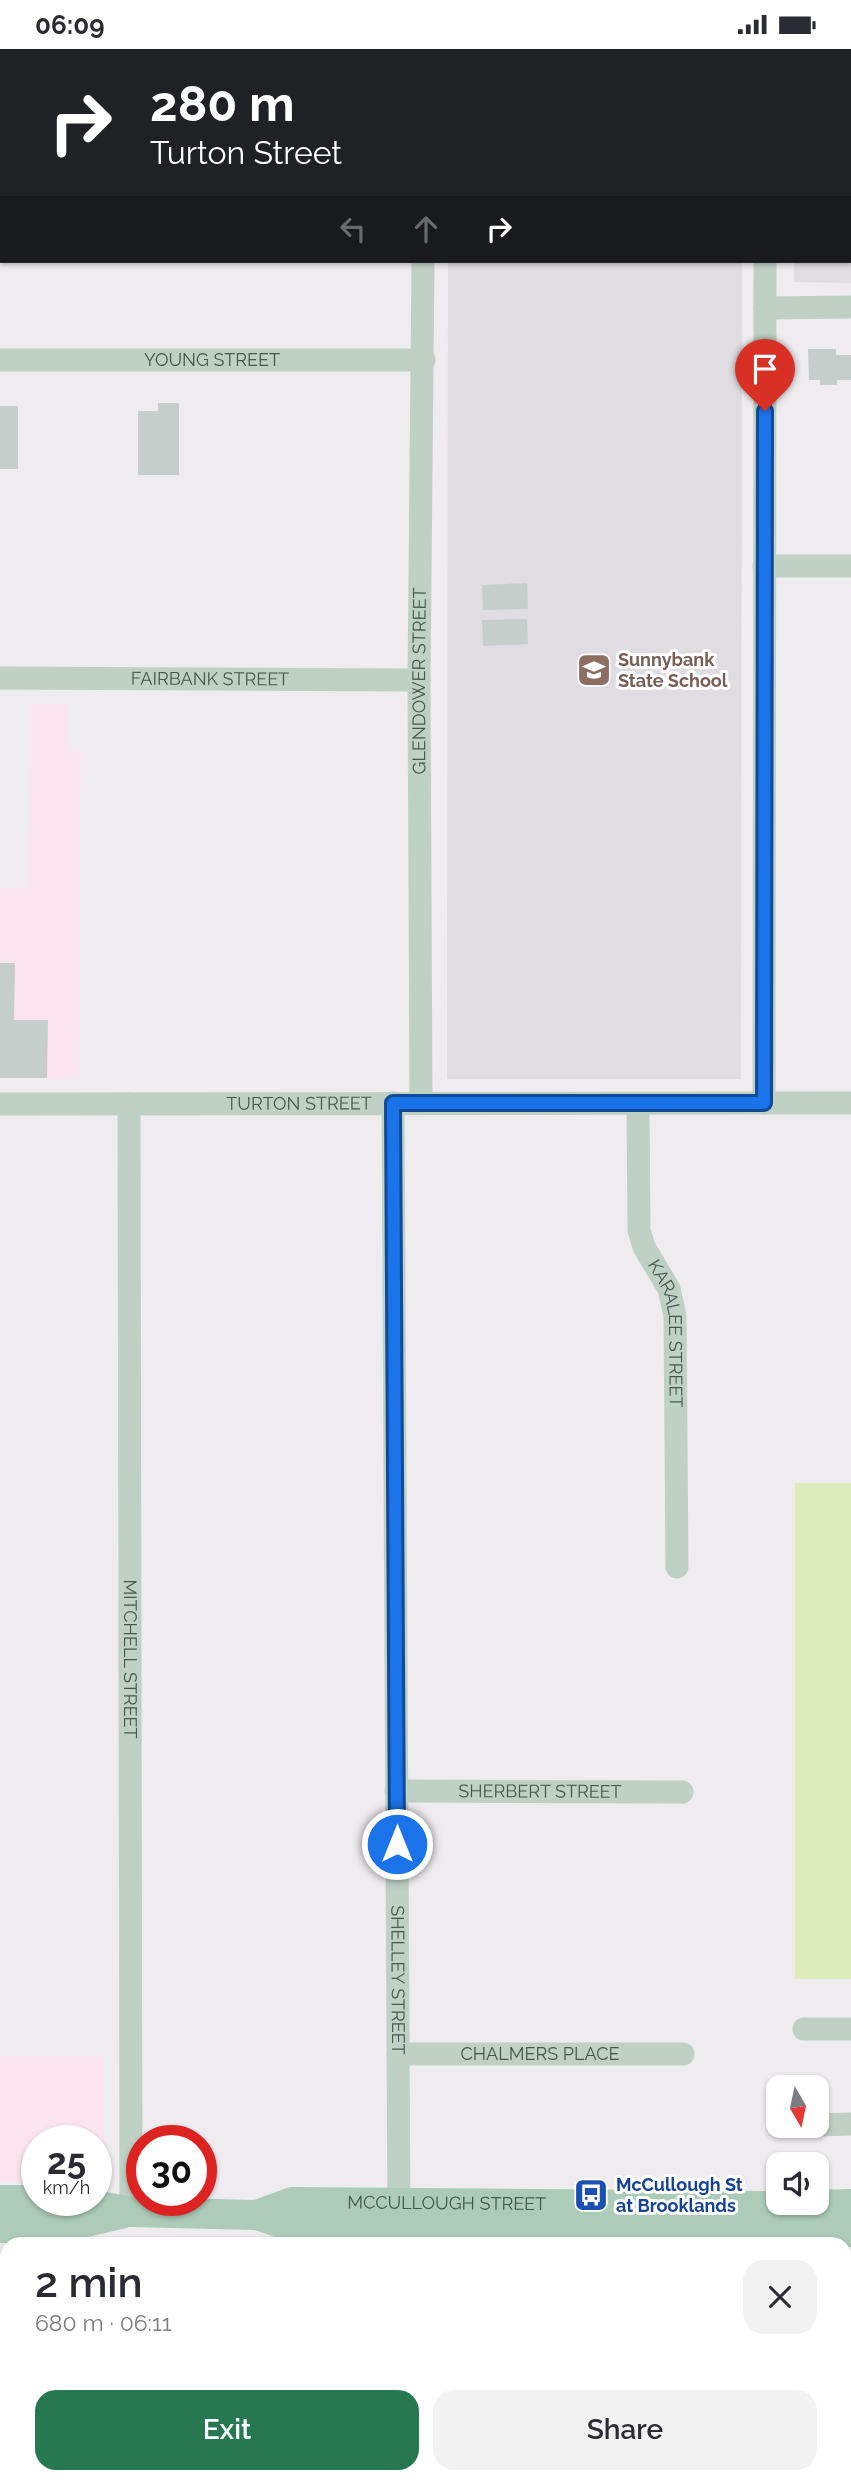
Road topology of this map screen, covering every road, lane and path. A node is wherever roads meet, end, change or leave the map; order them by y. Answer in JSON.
{"nodes":[{"id":1,"x":423,"y":263,"type":"edge"},
{"id":2,"x":765,"y":263,"type":"edge"},
{"id":3,"x":851,"y":307,"type":"edge"},
{"id":4,"x":765,"y":308,"type":"junction"},
{"id":5,"x":0,"y":360,"type":"edge"},
{"id":6,"x":424,"y":360,"type":"junction"},
{"id":7,"x":764,"y":566,"type":"junction"},
{"id":8,"x":851,"y":566,"type":"edge"},
{"id":9,"x":0,"y":678,"type":"edge"},
{"id":10,"x":419,"y":680,"type":"junction"},
{"id":11,"x":393,"y":1103,"type":"junction"},
{"id":12,"x":421,"y":1103,"type":"junction"},
{"id":13,"x":764,"y":1103,"type":"junction"},
{"id":14,"x":851,"y":1103,"type":"edge"},
{"id":15,"x":0,"y":1104,"type":"edge"},
{"id":16,"x":130,"y":1104,"type":"junction"},
{"id":17,"x":638,"y":1104,"type":"junction"},
{"id":18,"x":677,"y":1567,"type":"dead end"},
{"id":19,"x":396,"y":1791,"type":"junction"},
{"id":20,"x":682,"y":1791,"type":"dead end"},
{"id":21,"x":804,"y":2029,"type":"dead end"},
{"id":22,"x":851,"y":2029,"type":"edge"},
{"id":23,"x":398,"y":2054,"type":"junction"},
{"id":24,"x":683,"y":2054,"type":"dead end"},
{"id":25,"x":131,"y":2125,"type":"edge"},
{"id":26,"x":830,"y":2125,"type":"edge"},
{"id":27,"x":851,"y":2125,"type":"edge"},
{"id":28,"x":0,"y":2200,"type":"edge"},
{"id":29,"x":851,"y":2204,"type":"edge"},
{"id":30,"x":126,"y":2211,"type":"edge"},
{"id":31,"x":126,"y":2213,"type":"edge"},
{"id":32,"x":217,"y":2214,"type":"edge"},
{"id":33,"x":399,"y":2216,"type":"junction"},
{"id":34,"x":0,"y":2228,"type":"edge"},
{"id":35,"x":767,"y":2228,"type":"edge"},
{"id":36,"x":851,"y":2232,"type":"edge"}],
"edges":[{"from":1,"to":6,"type":"street","name":"GLENDOWER STREET"},
{"from":2,"to":4,"type":"street"},
{"from":3,"to":4,"type":"street"},
{"from":4,"to":7,"type":"street"},
{"from":5,"to":6,"type":"street","name":"YOUNG STREET"},
{"from":6,"to":10,"type":"street","name":"GLENDOWER STREET"},
{"from":7,"to":8,"type":"street"},
{"from":7,"to":13,"type":"street"},
{"from":9,"to":10,"type":"street","name":"FAIRBANK STREET"},
{"from":10,"to":12,"type":"street","name":"GLENDOWER STREET"},
{"from":11,"to":12,"type":"street","name":"TURTON STREET"},
{"from":11,"to":16,"type":"street","name":"TURTON STREET"},
{"from":11,"to":19,"type":"street","name":"SHELLEY STREET"},
{"from":12,"to":17,"type":"street","name":"TURTON STREET"},
{"from":13,"to":14,"type":"street","name":"TURTON STREET"},
{"from":13,"to":17,"type":"street","name":"TURTON STREET"},
{"from":15,"to":16,"type":"street","name":"TURTON STREET"},
{"from":16,"to":25,"type":"street","name":"MITCHELL STREET"},
{"from":17,"to":18,"type":"street","name":"KARALEE STREET"},
{"from":19,"to":20,"type":"street","name":"SHERBERT STREET"},
{"from":19,"to":23,"type":"street","name":"SHELLEY STREET"},
{"from":21,"to":22,"type":"street"},
{"from":23,"to":24,"type":"street","name":"CHALMERS PLACE"},
{"from":23,"to":33,"type":"street","name":"SHELLEY STREET"},
{"from":26,"to":27,"type":"street"},
{"from":28,"to":30,"type":"main road","name":"MCCULLOUGH STREET"},
{"from":29,"to":35,"type":"main road","name":"MCCULLOUGH STREET"},
{"from":31,"to":34,"type":"main road","name":"MCCULLOUGH STREET"},
{"from":32,"to":33,"type":"main road","name":"MCCULLOUGH STREET"},
{"from":33,"to":35,"type":"main road","name":"MCCULLOUGH STREET"},
{"from":35,"to":36,"type":"main road","name":"MCCULLOUGH STREET"}]}
